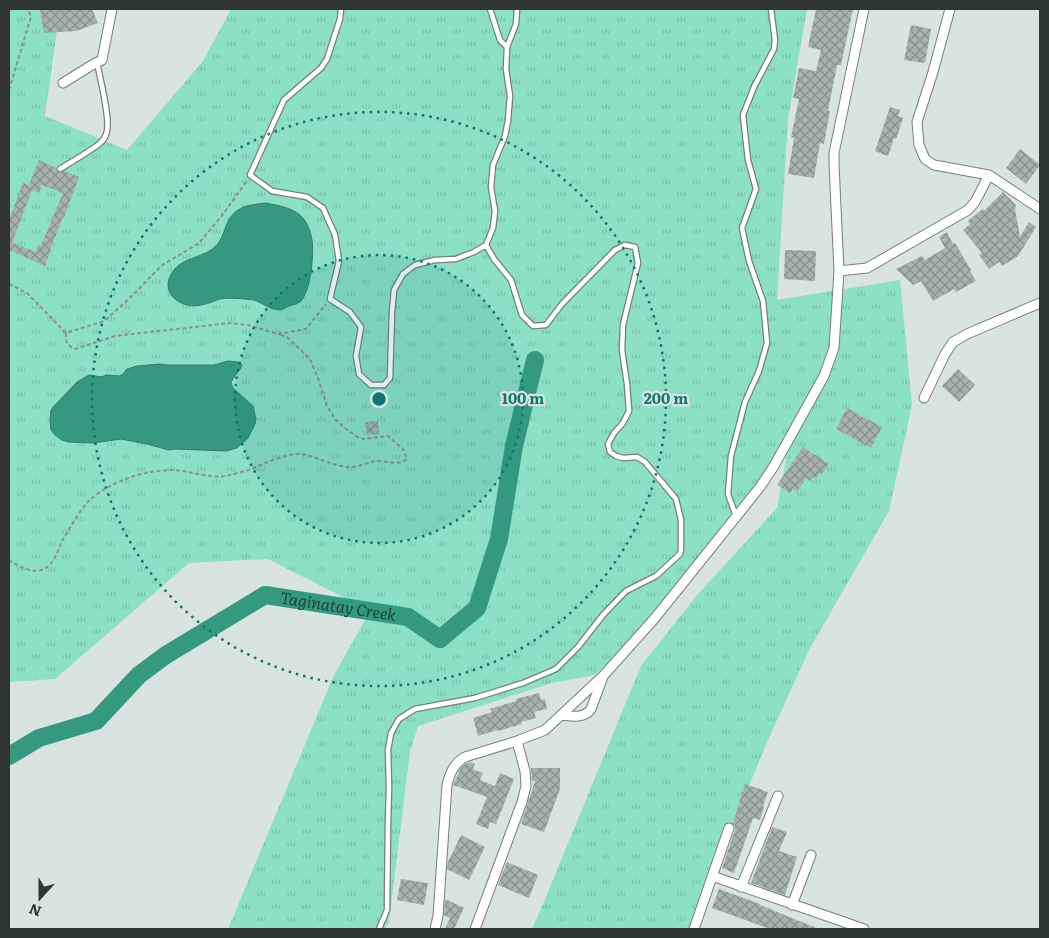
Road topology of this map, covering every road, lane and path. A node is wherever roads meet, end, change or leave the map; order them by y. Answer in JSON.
{"nodes":[{"id":1,"x":28,"y":9,"type":"edge"},
{"id":2,"x":112,"y":9,"type":"edge"},
{"id":3,"x":341,"y":9,"type":"edge"},
{"id":4,"x":490,"y":9,"type":"edge"},
{"id":5,"x":517,"y":9,"type":"edge"},
{"id":6,"x":771,"y":9,"type":"edge"},
{"id":7,"x":864,"y":9,"type":"edge"},
{"id":8,"x":950,"y":9,"type":"edge"},
{"id":9,"x":507,"y":47,"type":"junction"},
{"id":10,"x":97,"y":62,"type":"junction"},
{"id":11,"x":63,"y":83,"type":"dead end"},
{"id":12,"x":9,"y":90,"type":"edge"},
{"id":13,"x":60,"y":169,"type":"dead end"},
{"id":14,"x":250,"y":175,"type":"junction"},
{"id":15,"x":989,"y":175,"type":"junction"},
{"id":16,"x":1040,"y":209,"type":"edge"},
{"id":17,"x":486,"y":245,"type":"junction"},
{"id":18,"x":840,"y":271,"type":"junction"},
{"id":19,"x":9,"y":284,"type":"edge"},
{"id":20,"x":330,"y":299,"type":"junction"},
{"id":21,"x":1040,"y":303,"type":"edge"},
{"id":22,"x":66,"y":332,"type":"junction"},
{"id":23,"x":278,"y":334,"type":"junction"},
{"id":24,"x":924,"y":398,"type":"dead end"},
{"id":25,"x":736,"y":516,"type":"junction"},
{"id":26,"x":9,"y":560,"type":"edge"},
{"id":27,"x":604,"y":675,"type":"junction"},
{"id":28,"x":561,"y":715,"type":"junction"},
{"id":29,"x":516,"y":741,"type":"junction"},
{"id":30,"x":778,"y":796,"type":"dead end"},
{"id":31,"x":729,"y":828,"type":"dead end"},
{"id":32,"x":811,"y":855,"type":"dead end"},
{"id":33,"x":712,"y":876,"type":"junction"},
{"id":34,"x":741,"y":887,"type":"junction"},
{"id":35,"x":792,"y":905,"type":"junction"},
{"id":36,"x":379,"y":929,"type":"edge"},
{"id":37,"x":435,"y":929,"type":"edge"},
{"id":38,"x":475,"y":929,"type":"edge"},
{"id":39,"x":694,"y":929,"type":"edge"},
{"id":40,"x":864,"y":929,"type":"edge"}],
"edges":[{"from":1,"to":12,"type":"path"},
{"from":2,"to":10,"type":"street"},
{"from":3,"to":14,"type":"lane"},
{"from":4,"to":9,"type":"lane"},
{"from":5,"to":9,"type":"lane"},
{"from":6,"to":25,"type":"lane"},
{"from":7,"to":18,"type":"street"},
{"from":8,"to":15,"type":"street"},
{"from":9,"to":17,"type":"lane"},
{"from":10,"to":11,"type":"street"},
{"from":10,"to":13,"type":"lane"},
{"from":14,"to":20,"type":"lane"},
{"from":14,"to":22,"type":"path"},
{"from":15,"to":16,"type":"street"},
{"from":15,"to":18,"type":"street"},
{"from":17,"to":20,"type":"lane"},
{"from":17,"to":36,"type":"lane"},
{"from":18,"to":25,"type":"street"},
{"from":19,"to":22,"type":"path"},
{"from":20,"to":23,"type":"path"},
{"from":21,"to":24,"type":"street"},
{"from":22,"to":23,"type":"path"},
{"from":23,"to":26,"type":"path"},
{"from":25,"to":27,"type":"street"},
{"from":27,"to":28,"type":"street"},
{"from":27,"to":28,"type":"street"},
{"from":28,"to":29,"type":"street"},
{"from":29,"to":37,"type":"street"},
{"from":29,"to":38,"type":"street"},
{"from":30,"to":34,"type":"street"},
{"from":31,"to":33,"type":"street"},
{"from":32,"to":35,"type":"street"},
{"from":33,"to":34,"type":"street"},
{"from":33,"to":39,"type":"street"},
{"from":34,"to":35,"type":"street"},
{"from":35,"to":40,"type":"street"}]}
